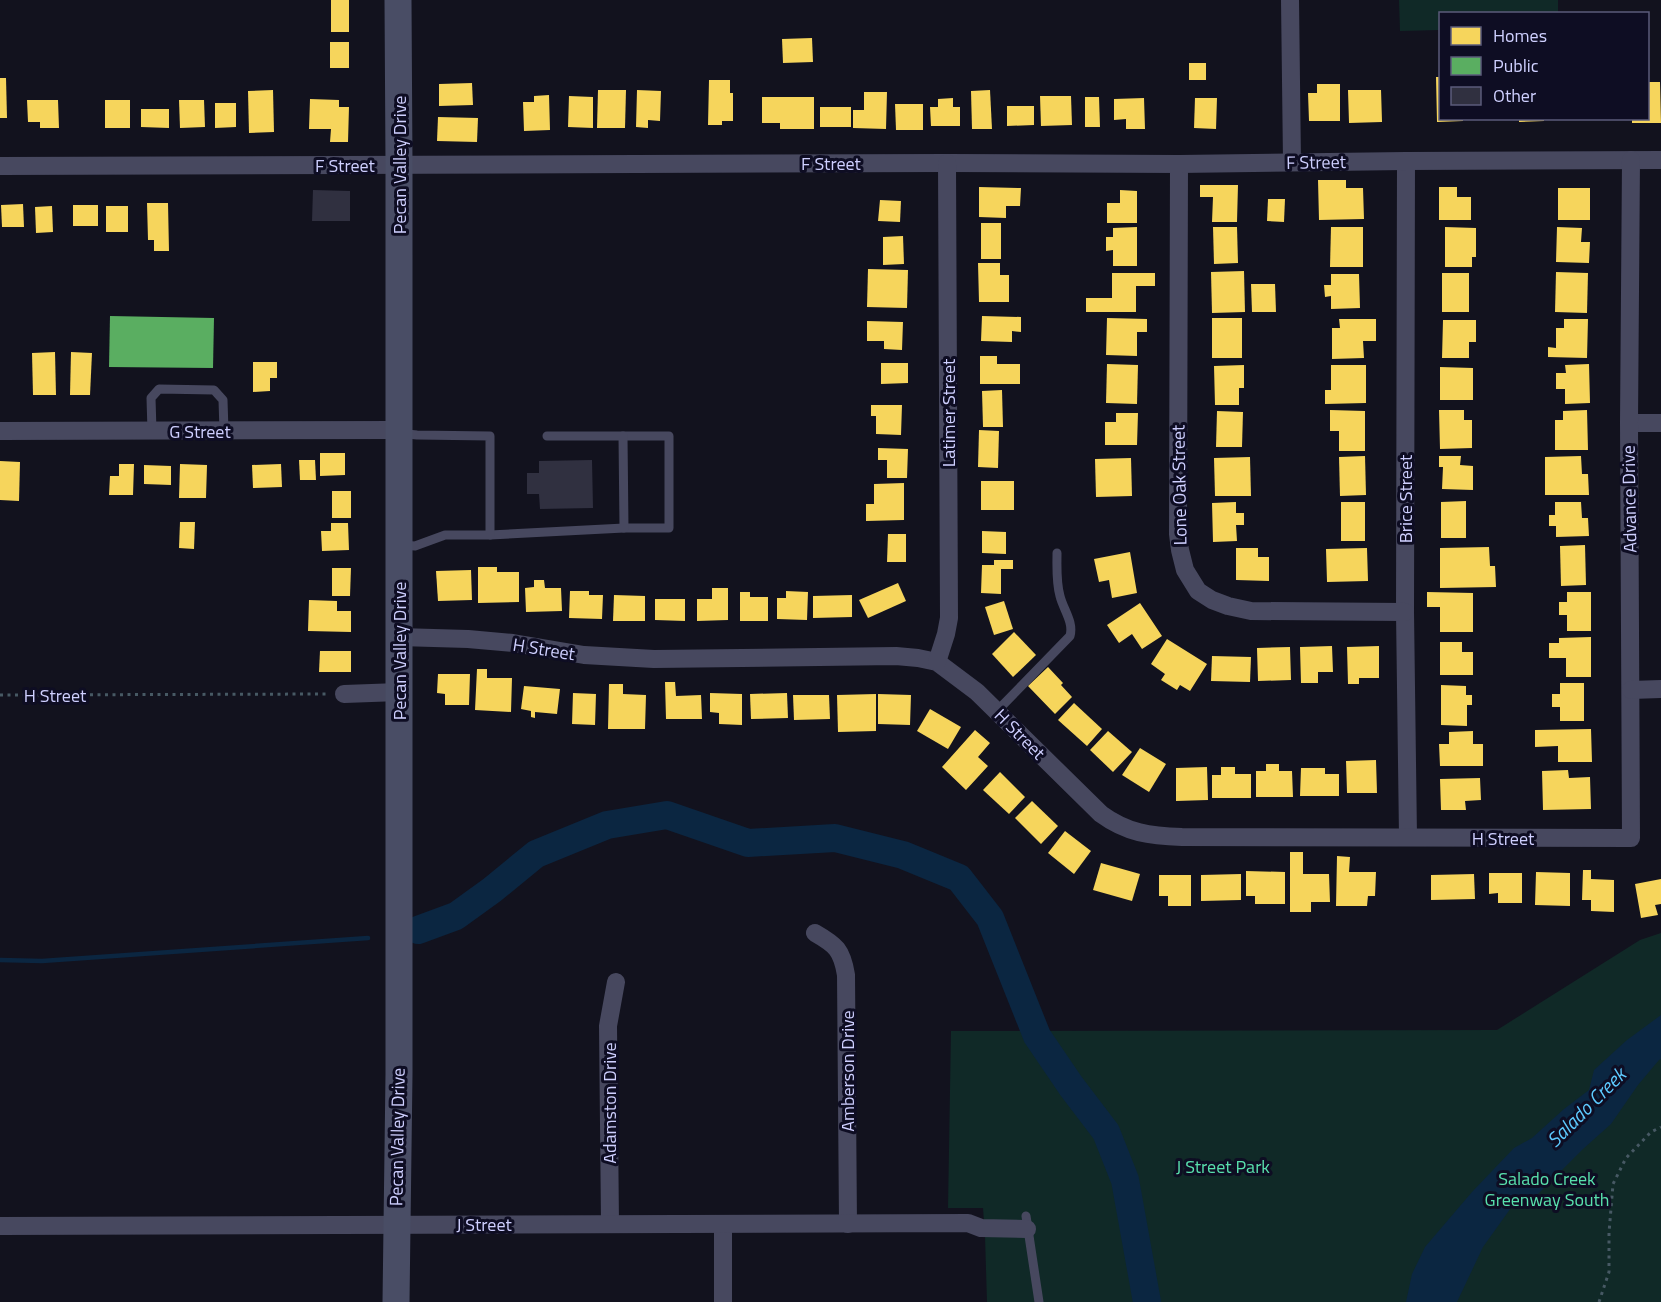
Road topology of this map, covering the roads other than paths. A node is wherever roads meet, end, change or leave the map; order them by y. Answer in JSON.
{"nodes":[{"id":1,"x":398,"y":0,"type":"edge"},
{"id":2,"x":1290,"y":0,"type":"edge"},
{"id":3,"x":1631,"y":160,"type":"junction"},
{"id":4,"x":1661,"y":160,"type":"edge"},
{"id":5,"x":1407,"y":161,"type":"junction"},
{"id":6,"x":1292,"y":162,"type":"junction"},
{"id":7,"x":947,"y":163,"type":"junction"},
{"id":8,"x":1179,"y":164,"type":"junction"},
{"id":9,"x":399,"y":165,"type":"junction"},
{"id":10,"x":0,"y":166,"type":"edge"},
{"id":11,"x":1629,"y":423,"type":"junction"},
{"id":12,"x":1661,"y":423,"type":"edge"},
{"id":13,"x":399,"y":430,"type":"junction"},
{"id":14,"x":0,"y":431,"type":"edge"},
{"id":15,"x":152,"y":431,"type":"junction"},
{"id":16,"x":224,"y":431,"type":"junction"},
{"id":17,"x":547,"y":436,"type":"dead end"},
{"id":18,"x":623,"y":436,"type":"junction"},
{"id":19,"x":624,"y":528,"type":"junction"},
{"id":20,"x":490,"y":535,"type":"junction"},
{"id":21,"x":399,"y":545,"type":"junction"},
{"id":22,"x":1057,"y":553,"type":"dead end"},
{"id":23,"x":1405,"y":612,"type":"junction"},
{"id":24,"x":399,"y":637,"type":"junction"},
{"id":25,"x":937,"y":662,"type":"junction"},
{"id":26,"x":1661,"y":689,"type":"edge"},
{"id":27,"x":1631,"y":690,"type":"junction"},
{"id":28,"x":399,"y":692,"type":"junction"},
{"id":29,"x":344,"y":694,"type":"road end"},
{"id":30,"x":997,"y":711,"type":"junction"},
{"id":31,"x":1408,"y":837,"type":"junction"},
{"id":32,"x":1631,"y":838,"type":"joint"},
{"id":33,"x":814,"y":933,"type":"dead end"},
{"id":34,"x":616,"y":982,"type":"dead end"},
{"id":35,"x":1027,"y":1223,"type":"joint"},
{"id":36,"x":610,"y":1224,"type":"junction"},
{"id":37,"x":723,"y":1224,"type":"junction"},
{"id":38,"x":848,"y":1224,"type":"junction"},
{"id":39,"x":396,"y":1225,"type":"junction"},
{"id":40,"x":0,"y":1226,"type":"edge"},
{"id":41,"x":396,"y":1302,"type":"edge"},
{"id":42,"x":723,"y":1302,"type":"edge"},
{"id":43,"x":1039,"y":1302,"type":"edge"}],
"edges":[{"from":1,"to":9,"type":"main road","name":"Pecan Valley Drive"},
{"from":2,"to":6,"type":"street"},
{"from":3,"to":4,"type":"street","name":"F Street"},
{"from":3,"to":5,"type":"street","name":"F Street"},
{"from":3,"to":11,"type":"street","name":"Advance Drive"},
{"from":5,"to":6,"type":"street","name":"F Street"},
{"from":5,"to":23,"type":"street","name":"Brice Street"},
{"from":6,"to":8,"type":"street","name":"F Street"},
{"from":7,"to":8,"type":"street","name":"F Street"},
{"from":7,"to":9,"type":"street","name":"F Street"},
{"from":7,"to":25,"type":"street","name":"Latimer Street"},
{"from":8,"to":23,"type":"street","name":"Lone Oak Street"},
{"from":9,"to":10,"type":"street","name":"F Street"},
{"from":9,"to":13,"type":"main road","name":"Pecan Valley Drive"},
{"from":11,"to":12,"type":"street"},
{"from":11,"to":27,"type":"street","name":"Advance Drive"},
{"from":13,"to":16,"type":"street","name":"G Street"},
{"from":13,"to":20,"type":"lane"},
{"from":13,"to":21,"type":"main road","name":"Pecan Valley Drive"},
{"from":14,"to":15,"type":"street","name":"G Street"},
{"from":15,"to":16,"type":"street","name":"G Street"},
{"from":15,"to":16,"type":"lane"},
{"from":17,"to":18,"type":"lane"},
{"from":18,"to":19,"type":"lane"},
{"from":18,"to":19,"type":"lane"},
{"from":19,"to":20,"type":"lane"},
{"from":20,"to":21,"type":"lane"},
{"from":21,"to":24,"type":"main road","name":"Pecan Valley Drive"},
{"from":22,"to":30,"type":"lane"},
{"from":23,"to":31,"type":"street","name":"Brice Street"},
{"from":24,"to":25,"type":"street","name":"H Street"},
{"from":24,"to":28,"type":"main road","name":"Pecan Valley Drive"},
{"from":25,"to":30,"type":"street","name":"H Street"},
{"from":26,"to":27,"type":"street"},
{"from":27,"to":32,"type":"street","name":"Advance Drive"},
{"from":28,"to":29,"type":"street"},
{"from":28,"to":39,"type":"main road","name":"Pecan Valley Drive"},
{"from":30,"to":31,"type":"street","name":"H Street"},
{"from":31,"to":32,"type":"street","name":"H Street"},
{"from":33,"to":38,"type":"street","name":"Amberson Drive"},
{"from":34,"to":36,"type":"street","name":"Adamston Drive"},
{"from":35,"to":38,"type":"street","name":"J Street"},
{"from":35,"to":43,"type":"lane"},
{"from":36,"to":37,"type":"street","name":"J Street"},
{"from":36,"to":39,"type":"street","name":"J Street"},
{"from":37,"to":38,"type":"street","name":"J Street"},
{"from":37,"to":42,"type":"street"},
{"from":39,"to":40,"type":"street","name":"J Street"},
{"from":39,"to":41,"type":"main road","name":"Pecan Valley Drive"}]}
